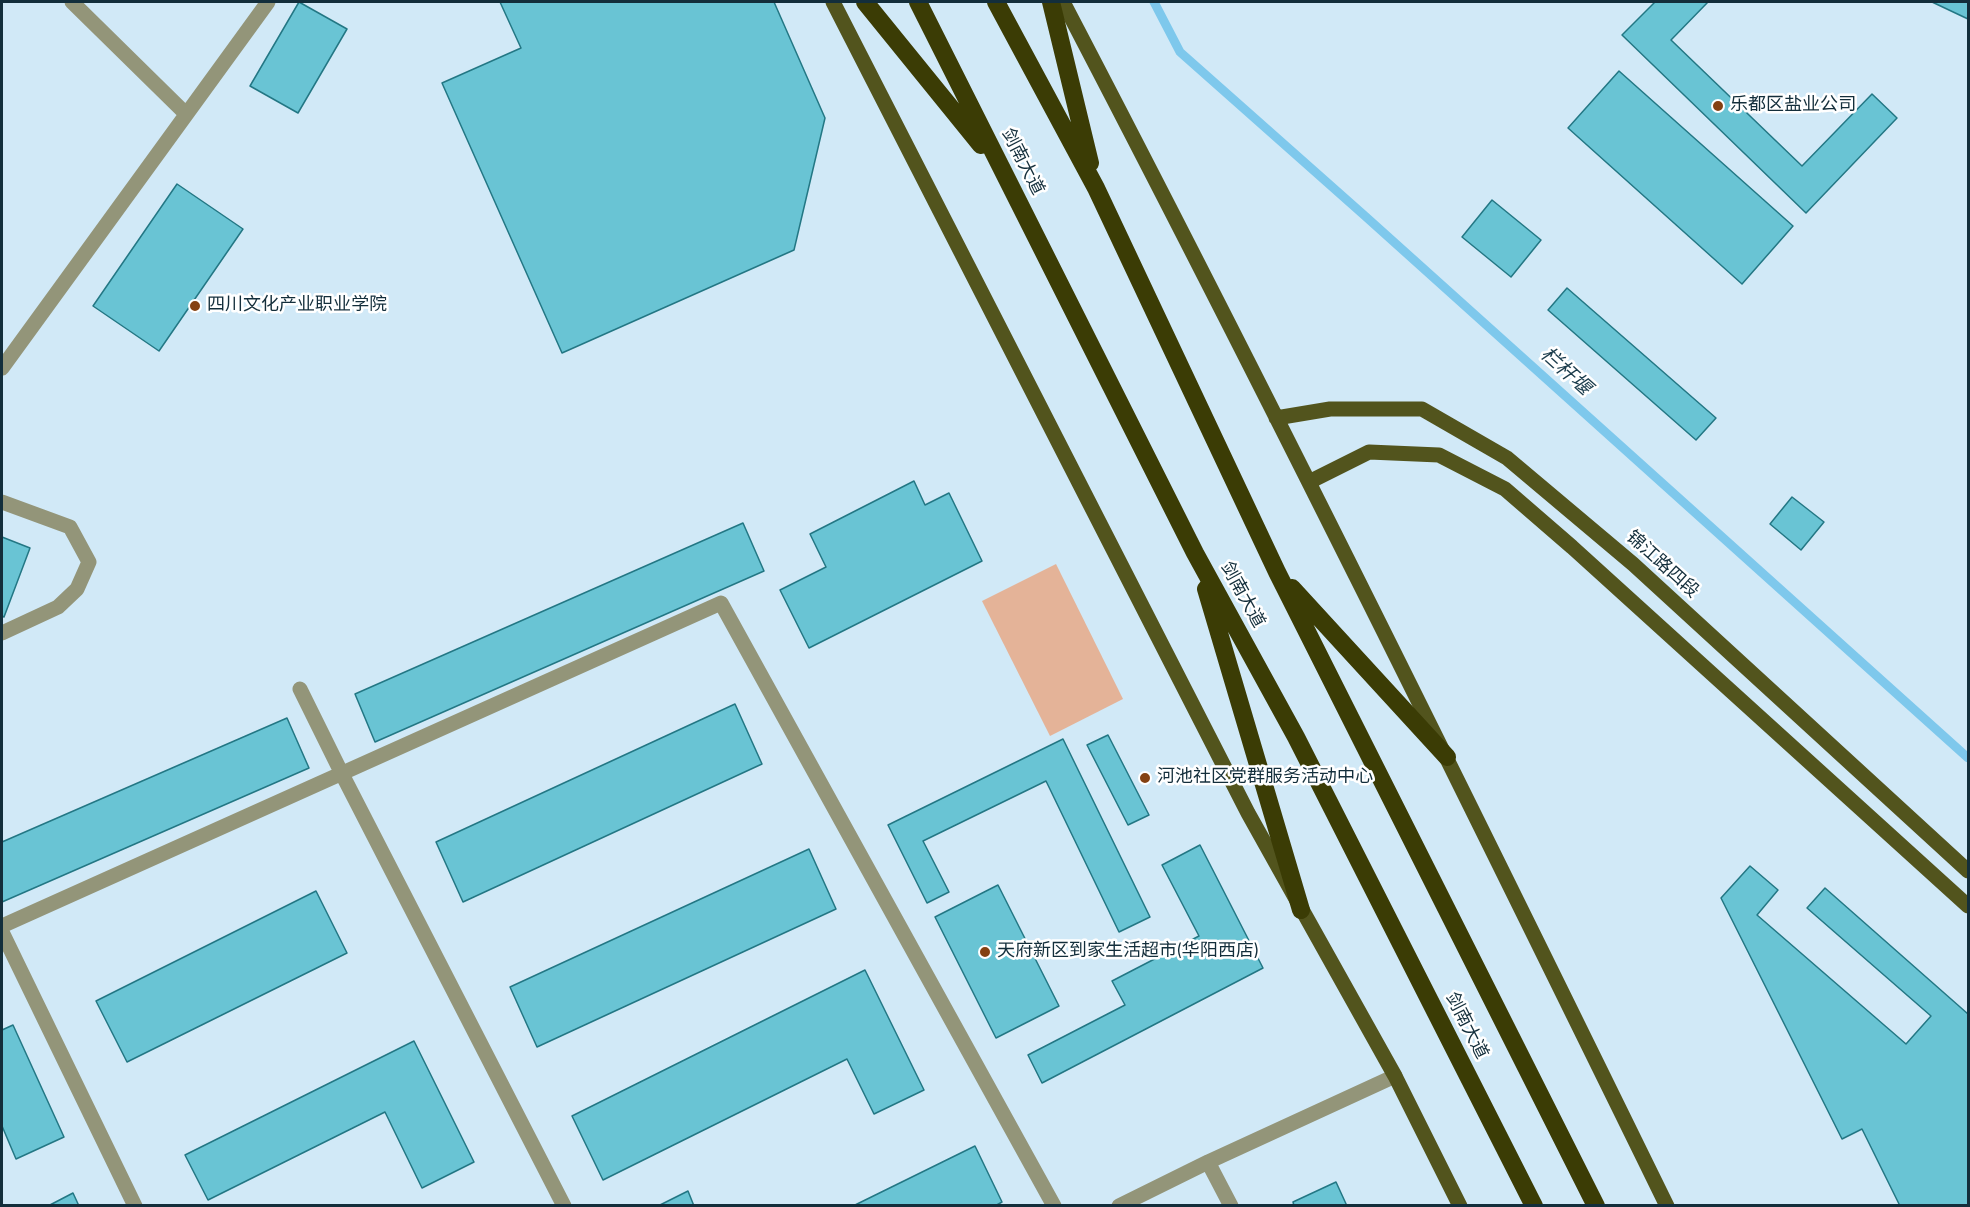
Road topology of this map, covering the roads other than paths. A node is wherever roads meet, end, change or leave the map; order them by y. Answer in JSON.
{"nodes":[{"id":1,"x":72,"y":2,"type":"edge"},
{"id":2,"x":268,"y":2,"type":"edge"},
{"id":3,"x":832,"y":2,"type":"edge"},
{"id":4,"x":865,"y":2,"type":"edge"},
{"id":5,"x":918,"y":2,"type":"edge"},
{"id":6,"x":996,"y":2,"type":"edge"},
{"id":7,"x":1051,"y":2,"type":"edge"},
{"id":8,"x":1063,"y":2,"type":"edge"},
{"id":9,"x":186,"y":114,"type":"junction"},
{"id":10,"x":1004,"y":173,"type":"junction"},
{"id":11,"x":1096,"y":188,"type":"junction"},
{"id":12,"x":2,"y":368,"type":"edge"},
{"id":13,"x":1276,"y":418,"type":"junction"},
{"id":14,"x":1309,"y":482,"type":"junction"},
{"id":15,"x":2,"y":502,"type":"edge"},
{"id":16,"x":1195,"y":553,"type":"junction"},
{"id":17,"x":1277,"y":572,"type":"junction"},
{"id":18,"x":2,"y":633,"type":"edge"},
{"id":19,"x":300,"y":689,"type":"dead end"},
{"id":20,"x":1447,"y":756,"type":"junction"},
{"id":21,"x":342,"y":774,"type":"junction"},
{"id":22,"x":1968,"y":870,"type":"edge"},
{"id":23,"x":1968,"y":906,"type":"edge"},
{"id":24,"x":1301,"y":910,"type":"junction"},
{"id":25,"x":2,"y":926,"type":"edge"},
{"id":26,"x":2,"y":932,"type":"edge"},
{"id":27,"x":1395,"y":1076,"type":"junction"},
{"id":28,"x":1208,"y":1162,"type":"junction"},
{"id":29,"x":135,"y":1206,"type":"edge"},
{"id":30,"x":564,"y":1206,"type":"edge"},
{"id":31,"x":1054,"y":1206,"type":"edge"},
{"id":32,"x":1119,"y":1206,"type":"edge"},
{"id":33,"x":1231,"y":1206,"type":"edge"},
{"id":34,"x":1460,"y":1206,"type":"edge"},
{"id":35,"x":1534,"y":1206,"type":"edge"},
{"id":36,"x":1596,"y":1206,"type":"edge"},
{"id":37,"x":1666,"y":1206,"type":"edge"}],
"edges":[{"from":1,"to":9,"type":"street"},
{"from":2,"to":9,"type":"street"},
{"from":3,"to":24,"type":"main road"},
{"from":4,"to":10,"type":"highway"},
{"from":5,"to":10,"type":"highway","name":"剑南大道"},
{"from":6,"to":11,"type":"highway","name":"剑南大道"},
{"from":7,"to":11,"type":"highway"},
{"from":8,"to":13,"type":"main road"},
{"from":9,"to":12,"type":"street"},
{"from":10,"to":16,"type":"highway","name":"剑南大道"},
{"from":11,"to":17,"type":"highway","name":"剑南大道"},
{"from":13,"to":14,"type":"main road"},
{"from":13,"to":22,"type":"main road","name":"锦江路四段"},
{"from":14,"to":20,"type":"main road"},
{"from":14,"to":23,"type":"main road"},
{"from":15,"to":18,"type":"street"},
{"from":16,"to":24,"type":"highway"},
{"from":16,"to":35,"type":"highway","name":"剑南大道"},
{"from":17,"to":20,"type":"highway"},
{"from":17,"to":36,"type":"highway","name":"剑南大道"},
{"from":19,"to":21,"type":"street"},
{"from":20,"to":37,"type":"main road"},
{"from":21,"to":25,"type":"street"},
{"from":21,"to":30,"type":"street"},
{"from":21,"to":31,"type":"street"},
{"from":24,"to":27,"type":"main road"},
{"from":26,"to":29,"type":"street"},
{"from":27,"to":28,"type":"street"},
{"from":27,"to":34,"type":"main road"},
{"from":28,"to":32,"type":"street"},
{"from":28,"to":33,"type":"street"}]}
